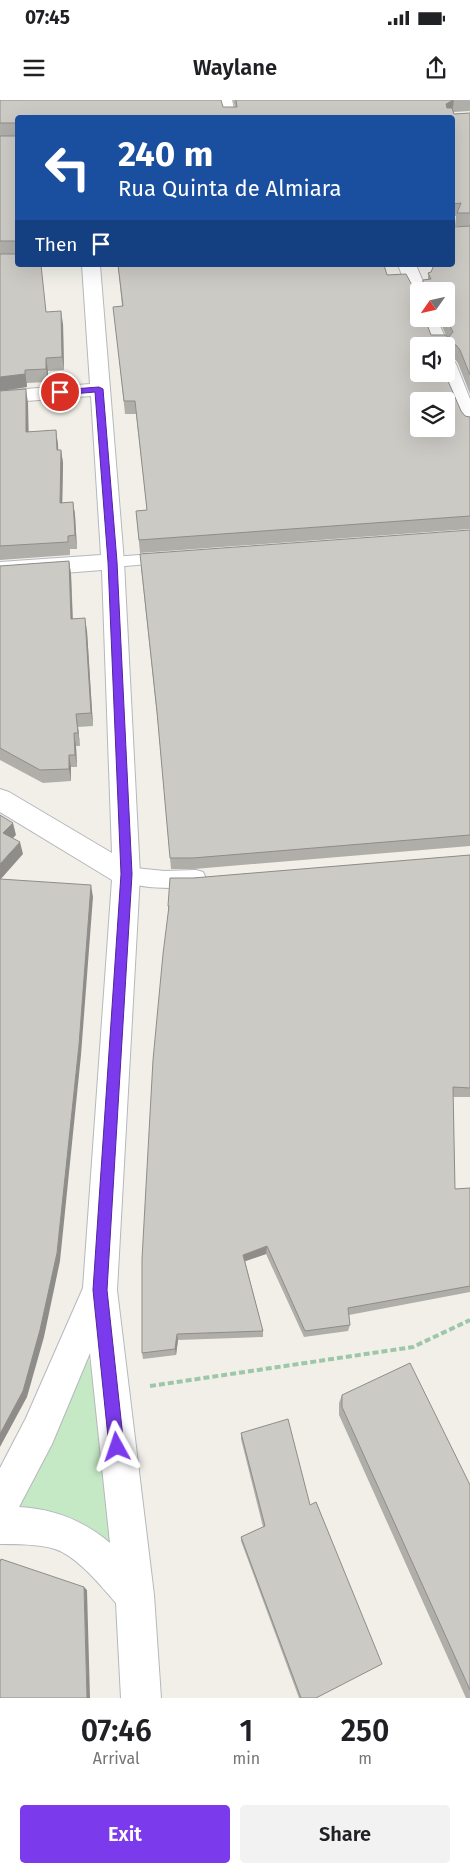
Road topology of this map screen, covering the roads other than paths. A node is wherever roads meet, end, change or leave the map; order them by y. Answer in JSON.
{"nodes":[{"id":1,"x":226,"y":100,"type":"edge"},
{"id":2,"x":229,"y":115,"type":"edge"},
{"id":3,"x":91,"y":267,"type":"edge"},
{"id":4,"x":407,"y":267,"type":"edge"},
{"id":5,"x":413,"y":282,"type":"edge"},
{"id":6,"x":453,"y":382,"type":"edge"},
{"id":7,"x":99,"y":389,"type":"junction"},
{"id":8,"x":0,"y":397,"type":"edge"},
{"id":9,"x":470,"y":423,"type":"edge"},
{"id":10,"x":180,"y":557,"type":"edge"},
{"id":11,"x":113,"y":562,"type":"junction"},
{"id":12,"x":0,"y":570,"type":"edge"},
{"id":13,"x":0,"y":799,"type":"edge"},
{"id":14,"x":126,"y":874,"type":"junction"},
{"id":15,"x":214,"y":877,"type":"edge"},
{"id":16,"x":100,"y":1290,"type":"junction"},
{"id":17,"x":0,"y":1505,"type":"edge"},
{"id":18,"x":0,"y":1525,"type":"edge"},
{"id":19,"x":135,"y":1595,"type":"junction"},
{"id":20,"x":141,"y":1698,"type":"edge"}],
"edges":[{"from":1,"to":2,"type":"lane"},
{"from":3,"to":7,"type":"street"},
{"from":4,"to":5,"type":"street"},
{"from":6,"to":9,"type":"street"},
{"from":7,"to":8,"type":"street"},
{"from":7,"to":11,"type":"street"},
{"from":10,"to":11,"type":"lane"},
{"from":11,"to":12,"type":"street"},
{"from":11,"to":14,"type":"street"},
{"from":13,"to":14,"type":"street"},
{"from":14,"to":15,"type":"lane"},
{"from":14,"to":16,"type":"street"},
{"from":16,"to":17,"type":"street"},
{"from":16,"to":19,"type":"street"},
{"from":18,"to":19,"type":"street"},
{"from":19,"to":20,"type":"street"}]}
